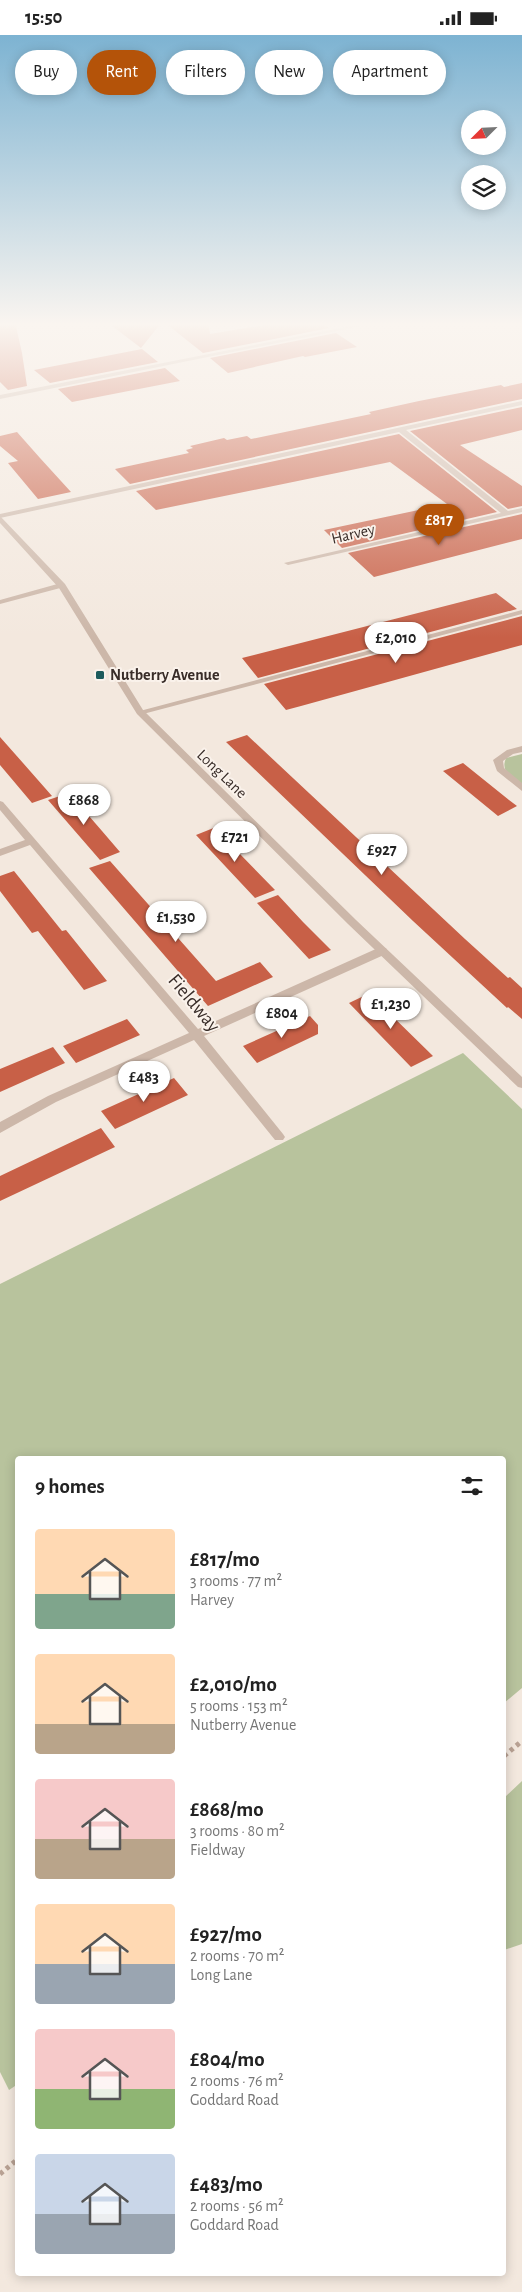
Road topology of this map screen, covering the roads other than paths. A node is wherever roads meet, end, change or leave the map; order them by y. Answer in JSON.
{"nodes":[{"id":1,"x":408,"y":427,"type":"edge"},
{"id":2,"x":400,"y":429,"type":"junction"},
{"id":3,"x":522,"y":510,"type":"edge"},
{"id":4,"x":507,"y":514,"type":"junction"},
{"id":5,"x":0,"y":517,"type":"edge"},
{"id":6,"x":297,"y":549,"type":"dead end"},
{"id":7,"x":308,"y":559,"type":"junction"},
{"id":8,"x":288,"y":563,"type":"dead end"},
{"id":9,"x":61,"y":585,"type":"junction"},
{"id":10,"x":0,"y":602,"type":"edge"},
{"id":11,"x":522,"y":612,"type":"edge"},
{"id":12,"x":140,"y":712,"type":"junction"},
{"id":13,"x":522,"y":749,"type":"edge"},
{"id":14,"x":522,"y":787,"type":"edge"},
{"id":15,"x":0,"y":804,"type":"edge"},
{"id":16,"x":31,"y":841,"type":"junction"},
{"id":17,"x":0,"y":853,"type":"edge"},
{"id":18,"x":382,"y":951,"type":"junction"},
{"id":19,"x":195,"y":1033,"type":"junction"},
{"id":20,"x":522,"y":1084,"type":"edge"},
{"id":21,"x":0,"y":1128,"type":"edge"},
{"id":22,"x":279,"y":1137,"type":"dead end"}],
"edges":[{"from":1,"to":2,"type":"street"},
{"from":2,"to":4,"type":"street"},
{"from":2,"to":5,"type":"street"},
{"from":3,"to":4,"type":"street","name":"Harvey"},
{"from":4,"to":7,"type":"street","name":"Harvey"},
{"from":5,"to":9,"type":"street","name":"Long Lane"},
{"from":6,"to":7,"type":"street","name":"Harvey"},
{"from":7,"to":8,"type":"street","name":"Harvey"},
{"from":9,"to":10,"type":"street"},
{"from":9,"to":12,"type":"street","name":"Long Lane"},
{"from":11,"to":12,"type":"street"},
{"from":12,"to":18,"type":"street","name":"Long Lane"},
{"from":13,"to":14,"type":"street"},
{"from":15,"to":16,"type":"street","name":"Fieldway"},
{"from":16,"to":17,"type":"street"},
{"from":16,"to":19,"type":"street","name":"Fieldway"},
{"from":18,"to":19,"type":"street"},
{"from":18,"to":20,"type":"street","name":"Long Lane"},
{"from":19,"to":21,"type":"street"},
{"from":19,"to":22,"type":"street","name":"Fieldway"}]}
